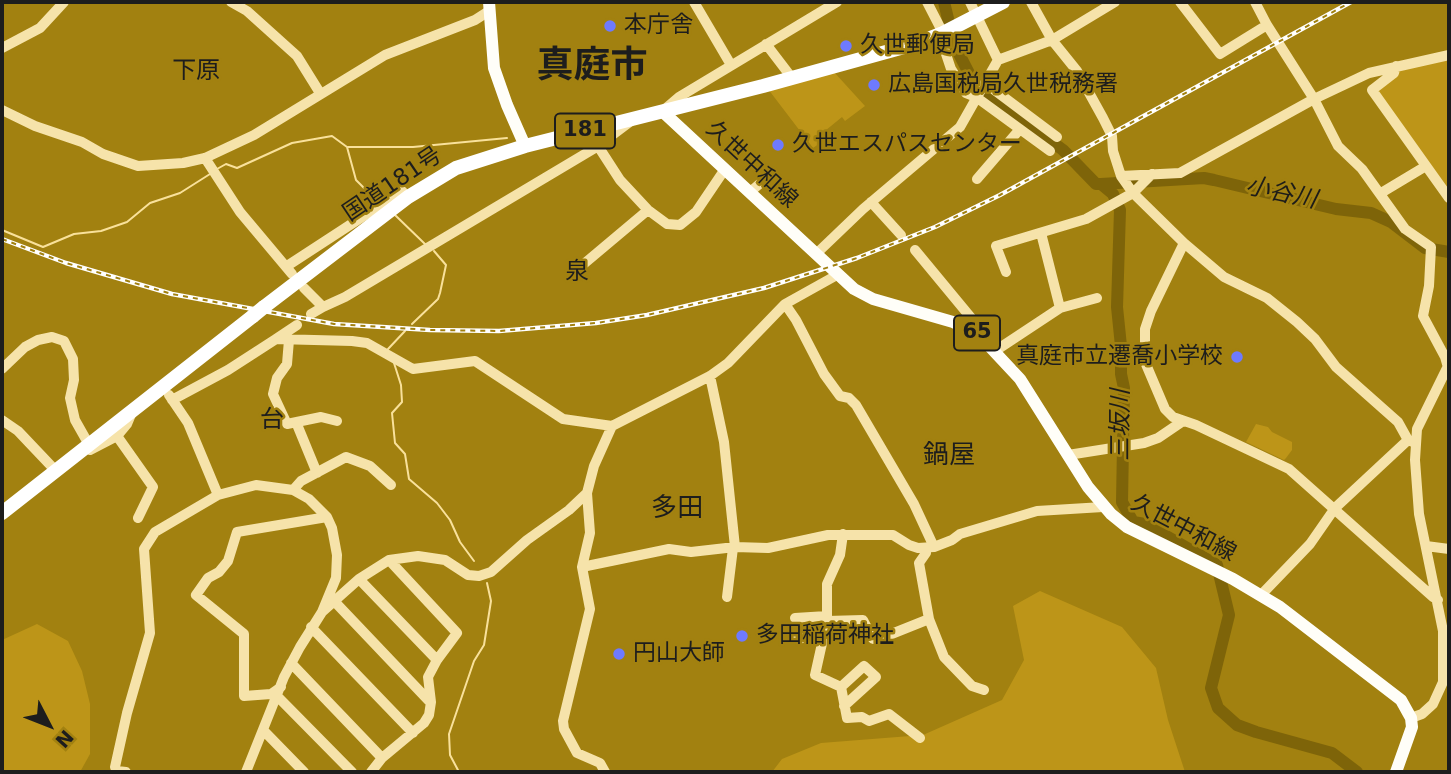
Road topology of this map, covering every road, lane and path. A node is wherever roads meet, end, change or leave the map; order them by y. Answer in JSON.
{"nodes":[{"id":1,"x":64,"y":2,"type":"edge"},
{"id":2,"x":231,"y":2,"type":"edge"},
{"id":3,"x":694,"y":2,"type":"edge"},
{"id":4,"x":837,"y":2,"type":"edge"},
{"id":5,"x":927,"y":2,"type":"edge"},
{"id":6,"x":1003,"y":2,"type":"edge"},
{"id":7,"x":1031,"y":2,"type":"edge"},
{"id":8,"x":1115,"y":2,"type":"edge"},
{"id":9,"x":1180,"y":2,"type":"edge"},
{"id":10,"x":1255,"y":2,"type":"edge"},
{"id":11,"x":489,"y":7,"type":"edge"},
{"id":12,"x":973,"y":8,"type":"edge"},
{"id":13,"x":1267,"y":24,"type":"junction"},
{"id":14,"x":949,"y":29,"type":"junction"},
{"id":15,"x":1052,"y":40,"type":"junction"},
{"id":16,"x":766,"y":44,"type":"junction"},
{"id":17,"x":2,"y":48,"type":"edge"},
{"id":18,"x":1449,"y":55,"type":"edge"},
{"id":19,"x":998,"y":60,"type":"junction"},
{"id":20,"x":731,"y":65,"type":"junction"},
{"id":21,"x":1396,"y":66,"type":"junction"},
{"id":22,"x":792,"y":78,"type":"junction"},
{"id":23,"x":985,"y":83,"type":"junction"},
{"id":24,"x":320,"y":93,"type":"junction"},
{"id":25,"x":977,"y":96,"type":"junction"},
{"id":26,"x":1314,"y":99,"type":"junction"},
{"id":27,"x":680,"y":102,"type":"junction"},
{"id":28,"x":2,"y":110,"type":"edge"},
{"id":29,"x":662,"y":111,"type":"junction"},
{"id":30,"x":634,"y":119,"type":"junction"},
{"id":31,"x":1020,"y":129,"type":"junction"},
{"id":32,"x":1057,"y":137,"type":"dead end"},
{"id":33,"x":525,"y":146,"type":"junction"},
{"id":34,"x":598,"y":146,"type":"junction"},
{"id":35,"x":1050,"y":151,"type":"dead end"},
{"id":36,"x":205,"y":158,"type":"junction"},
{"id":37,"x":1426,"y":166,"type":"junction"},
{"id":38,"x":725,"y":169,"type":"junction"},
{"id":39,"x":1152,"y":174,"type":"junction"},
{"id":40,"x":770,"y":175,"type":"dead end"},
{"id":41,"x":1121,"y":176,"type":"junction"},
{"id":42,"x":977,"y":179,"type":"dead end"},
{"id":43,"x":750,"y":192,"type":"junction"},
{"id":44,"x":1133,"y":193,"type":"junction"},
{"id":45,"x":1381,"y":193,"type":"junction"},
{"id":46,"x":408,"y":197,"type":"junction"},
{"id":47,"x":1449,"y":198,"type":"edge"},
{"id":48,"x":871,"y":202,"type":"junction"},
{"id":49,"x":648,"y":210,"type":"junction"},
{"id":50,"x":1041,"y":233,"type":"junction"},
{"id":51,"x":901,"y":235,"type":"dead end"},
{"id":52,"x":1184,"y":243,"type":"junction"},
{"id":53,"x":915,"y":250,"type":"dead end"},
{"id":54,"x":816,"y":254,"type":"junction"},
{"id":55,"x":579,"y":268,"type":"dead end"},
{"id":56,"x":1006,"y":272,"type":"dead end"},
{"id":57,"x":837,"y":275,"type":"junction"},
{"id":58,"x":304,"y":288,"type":"dead end"},
{"id":59,"x":1097,"y":298,"type":"dead end"},
{"id":60,"x":785,"y":304,"type":"junction"},
{"id":61,"x":323,"y":307,"type":"junction"},
{"id":62,"x":1060,"y":308,"type":"junction"},
{"id":63,"x":311,"y":314,"type":"dead end"},
{"id":64,"x":297,"y":325,"type":"dead end"},
{"id":65,"x":977,"y":333,"type":"junction"},
{"id":66,"x":276,"y":339,"type":"junction"},
{"id":67,"x":289,"y":340,"type":"junction"},
{"id":68,"x":995,"y":351,"type":"junction"},
{"id":69,"x":1449,"y":367,"type":"edge"},
{"id":70,"x":2,"y":369,"type":"edge"},
{"id":71,"x":710,"y":376,"type":"junction"},
{"id":72,"x":162,"y":386,"type":"junction"},
{"id":73,"x":172,"y":400,"type":"junction"},
{"id":74,"x":133,"y":409,"type":"junction"},
{"id":75,"x":2,"y":420,"type":"edge"},
{"id":76,"x":337,"y":421,"type":"dead end"},
{"id":77,"x":1182,"y":421,"type":"junction"},
{"id":78,"x":296,"y":422,"type":"junction"},
{"id":79,"x":612,"y":426,"type":"junction"},
{"id":80,"x":117,"y":436,"type":"junction"},
{"id":81,"x":1412,"y":441,"type":"junction"},
{"id":82,"x":83,"y":448,"type":"junction"},
{"id":83,"x":1068,"y":455,"type":"junction"},
{"id":84,"x":55,"y":470,"type":"junction"},
{"id":85,"x":317,"y":473,"type":"junction"},
{"id":86,"x":391,"y":485,"type":"dead end"},
{"id":87,"x":293,"y":490,"type":"junction"},
{"id":88,"x":587,"y":493,"type":"junction"},
{"id":89,"x":218,"y":495,"type":"junction"},
{"id":90,"x":1103,"y":507,"type":"junction"},
{"id":91,"x":1335,"y":508,"type":"junction"},
{"id":92,"x":2,"y":513,"type":"edge"},
{"id":93,"x":327,"y":517,"type":"junction"},
{"id":94,"x":138,"y":518,"type":"dead end"},
{"id":95,"x":843,"y":534,"type":"junction"},
{"id":96,"x":1426,"y":546,"type":"junction"},
{"id":97,"x":929,"y":547,"type":"junction"},
{"id":98,"x":734,"y":548,"type":"junction"},
{"id":99,"x":1449,"y":549,"type":"edge"},
{"id":100,"x":389,"y":560,"type":"junction"},
{"id":101,"x":582,"y":567,"type":"junction"},
{"id":102,"x":359,"y":579,"type":"junction"},
{"id":103,"x":1261,"y":595,"type":"junction"},
{"id":104,"x":727,"y":597,"type":"dead end"},
{"id":105,"x":1438,"y":600,"type":"junction"},
{"id":106,"x":334,"y":601,"type":"junction"},
{"id":107,"x":322,"y":612,"type":"junction"},
{"id":108,"x":795,"y":618,"type":"dead end"},
{"id":109,"x":827,"y":618,"type":"junction"},
{"id":110,"x":929,"y":619,"type":"junction"},
{"id":111,"x":312,"y":627,"type":"junction"},
{"id":112,"x":823,"y":635,"type":"junction"},
{"id":113,"x":796,"y":639,"type":"dead end"},
{"id":114,"x":437,"y":660,"type":"junction"},
{"id":115,"x":290,"y":663,"type":"junction"},
{"id":116,"x":841,"y":687,"type":"junction"},
{"id":117,"x":984,"y":690,"type":"dead end"},
{"id":118,"x":279,"y":692,"type":"junction"},
{"id":119,"x":430,"y":702,"type":"junction"},
{"id":120,"x":844,"y":706,"type":"junction"},
{"id":121,"x":1411,"y":718,"type":"junction"},
{"id":122,"x":264,"y":731,"type":"junction"},
{"id":123,"x":413,"y":733,"type":"junction"},
{"id":124,"x":920,"y":738,"type":"dead end"},
{"id":125,"x":382,"y":758,"type":"junction"},
{"id":126,"x":249,"y":770,"type":"edge"},
{"id":127,"x":125,"y":772,"type":"edge"},
{"id":128,"x":304,"y":772,"type":"edge"},
{"id":129,"x":352,"y":772,"type":"edge"},
{"id":130,"x":371,"y":772,"type":"edge"},
{"id":131,"x":605,"y":772,"type":"edge"},
{"id":132,"x":1396,"y":772,"type":"edge"}],
"edges":[{"from":1,"to":17,"type":"street"},
{"from":2,"to":24,"type":"street"},
{"from":3,"to":20,"type":"street"},
{"from":4,"to":16,"type":"street"},
{"from":5,"to":14,"type":"street"},
{"from":6,"to":12,"type":"highway","name":"国道181号","number":"181"},
{"from":7,"to":15,"type":"street"},
{"from":8,"to":15,"type":"street"},
{"from":9,"to":13,"type":"street"},
{"from":10,"to":13,"type":"street"},
{"from":11,"to":24,"type":"street"},
{"from":11,"to":33,"type":"main road"},
{"from":12,"to":14,"type":"highway","name":"国道181号","number":"181"},
{"from":12,"to":19,"type":"street"},
{"from":13,"to":26,"type":"street"},
{"from":14,"to":22,"type":"highway","name":"国道181号","number":"181"},
{"from":14,"to":25,"type":"street"},
{"from":15,"to":19,"type":"street"},
{"from":15,"to":41,"type":"street"},
{"from":16,"to":20,"type":"street"},
{"from":16,"to":22,"type":"street"},
{"from":18,"to":21,"type":"street"},
{"from":19,"to":23,"type":"street"},
{"from":20,"to":27,"type":"street"},
{"from":21,"to":26,"type":"street"},
{"from":21,"to":37,"type":"street"},
{"from":22,"to":27,"type":"highway","name":"国道181号","number":"181"},
{"from":23,"to":25,"type":"street"},
{"from":23,"to":32,"type":"street"},
{"from":24,"to":36,"type":"street"},
{"from":25,"to":31,"type":"street"},
{"from":25,"to":48,"type":"street"},
{"from":26,"to":39,"type":"street"},
{"from":26,"to":45,"type":"street"},
{"from":27,"to":29,"type":"highway","name":"国道181号","number":"181"},
{"from":28,"to":36,"type":"street"},
{"from":29,"to":30,"type":"highway","name":"国道181号","number":"181"},
{"from":29,"to":38,"type":"main road","name":"久世中和線","number":"65"},
{"from":30,"to":33,"type":"highway","name":"国道181号","number":"181"},
{"from":30,"to":34,"type":"street"},
{"from":31,"to":35,"type":"street"},
{"from":31,"to":42,"type":"street"},
{"from":33,"to":46,"type":"highway","name":"国道181号","number":"181"},
{"from":34,"to":49,"type":"street"},
{"from":34,"to":61,"type":"street"},
{"from":36,"to":46,"type":"street"},
{"from":37,"to":45,"type":"street"},
{"from":37,"to":47,"type":"street"},
{"from":38,"to":43,"type":"main road","name":"久世中和線","number":"65"},
{"from":38,"to":49,"type":"street"},
{"from":39,"to":41,"type":"street"},
{"from":39,"to":44,"type":"street"},
{"from":40,"to":43,"type":"street"},
{"from":41,"to":44,"type":"street"},
{"from":43,"to":54,"type":"main road","name":"久世中和線","number":"65"},
{"from":44,"to":50,"type":"street"},
{"from":44,"to":52,"type":"street"},
{"from":45,"to":69,"type":"street"},
{"from":46,"to":72,"type":"highway","name":"国道181号","number":"181"},
{"from":48,"to":51,"type":"street"},
{"from":48,"to":54,"type":"street"},
{"from":49,"to":55,"type":"street"},
{"from":50,"to":56,"type":"street"},
{"from":50,"to":62,"type":"street"},
{"from":52,"to":77,"type":"street"},
{"from":52,"to":81,"type":"street"},
{"from":53,"to":65,"type":"street"},
{"from":54,"to":57,"type":"main road","name":"久世中和線","number":"65"},
{"from":57,"to":60,"type":"street"},
{"from":57,"to":65,"type":"main road","name":"久世中和線","number":"65"},
{"from":58,"to":61,"type":"street"},
{"from":59,"to":62,"type":"street"},
{"from":60,"to":71,"type":"street"},
{"from":60,"to":97,"type":"street"},
{"from":61,"to":63,"type":"street"},
{"from":62,"to":68,"type":"street"},
{"from":64,"to":66,"type":"street"},
{"from":65,"to":68,"type":"main road","name":"久世中和線","number":"65"},
{"from":66,"to":67,"type":"street"},
{"from":66,"to":73,"type":"street"},
{"from":67,"to":78,"type":"street"},
{"from":67,"to":79,"type":"street"},
{"from":68,"to":83,"type":"main road","name":"久世中和線","number":"65"},
{"from":69,"to":81,"type":"street"},
{"from":70,"to":82,"type":"street"},
{"from":71,"to":79,"type":"street"},
{"from":71,"to":98,"type":"street"},
{"from":72,"to":73,"type":"street"},
{"from":72,"to":74,"type":"highway","name":"国道181号","number":"181"},
{"from":73,"to":89,"type":"street"},
{"from":74,"to":80,"type":"street"},
{"from":74,"to":82,"type":"highway","name":"国道181号","number":"181"},
{"from":75,"to":84,"type":"street"},
{"from":76,"to":78,"type":"street"},
{"from":77,"to":83,"type":"street"},
{"from":77,"to":91,"type":"street"},
{"from":78,"to":85,"type":"street"},
{"from":79,"to":88,"type":"street"},
{"from":80,"to":82,"type":"street"},
{"from":80,"to":94,"type":"street"},
{"from":81,"to":91,"type":"street"},
{"from":81,"to":96,"type":"street"},
{"from":82,"to":84,"type":"highway","name":"国道181号","number":"181"},
{"from":83,"to":90,"type":"main road","name":"久世中和線","number":"65"},
{"from":84,"to":92,"type":"highway","name":"国道181号","number":"181"},
{"from":85,"to":86,"type":"street"},
{"from":85,"to":87,"type":"street"},
{"from":87,"to":89,"type":"street"},
{"from":87,"to":93,"type":"street"},
{"from":88,"to":100,"type":"street"},
{"from":88,"to":101,"type":"street"},
{"from":89,"to":127,"type":"street"},
{"from":90,"to":97,"type":"street"},
{"from":90,"to":103,"type":"main road","name":"久世中和線","number":"65"},
{"from":91,"to":103,"type":"street"},
{"from":91,"to":105,"type":"street"},
{"from":93,"to":107,"type":"street"},
{"from":93,"to":118,"type":"street"},
{"from":95,"to":97,"type":"street"},
{"from":95,"to":98,"type":"street"},
{"from":95,"to":109,"type":"street"},
{"from":96,"to":99,"type":"street"},
{"from":96,"to":105,"type":"street"},
{"from":97,"to":110,"type":"street"},
{"from":98,"to":101,"type":"street"},
{"from":98,"to":104,"type":"street"},
{"from":100,"to":102,"type":"street"},
{"from":100,"to":114,"type":"street"},
{"from":101,"to":131,"type":"street"},
{"from":102,"to":106,"type":"street"},
{"from":102,"to":114,"type":"street"},
{"from":103,"to":121,"type":"main road","name":"久世中和線","number":"65"},
{"from":105,"to":121,"type":"street"},
{"from":106,"to":107,"type":"street"},
{"from":106,"to":119,"type":"street"},
{"from":107,"to":111,"type":"street"},
{"from":108,"to":109,"type":"street"},
{"from":109,"to":110,"type":"street"},
{"from":109,"to":112,"type":"street"},
{"from":110,"to":117,"type":"street"},
{"from":111,"to":115,"type":"street"},
{"from":111,"to":123,"type":"street"},
{"from":112,"to":113,"type":"street"},
{"from":112,"to":116,"type":"street"},
{"from":114,"to":119,"type":"street"},
{"from":115,"to":118,"type":"street"},
{"from":115,"to":125,"type":"street"},
{"from":116,"to":120,"type":"street"},
{"from":116,"to":120,"type":"street"},
{"from":118,"to":122,"type":"street"},
{"from":118,"to":129,"type":"street"},
{"from":119,"to":123,"type":"street"},
{"from":120,"to":124,"type":"street"},
{"from":121,"to":132,"type":"main road"},
{"from":122,"to":126,"type":"street"},
{"from":122,"to":128,"type":"street"},
{"from":123,"to":125,"type":"street"},
{"from":125,"to":130,"type":"street"}]}
